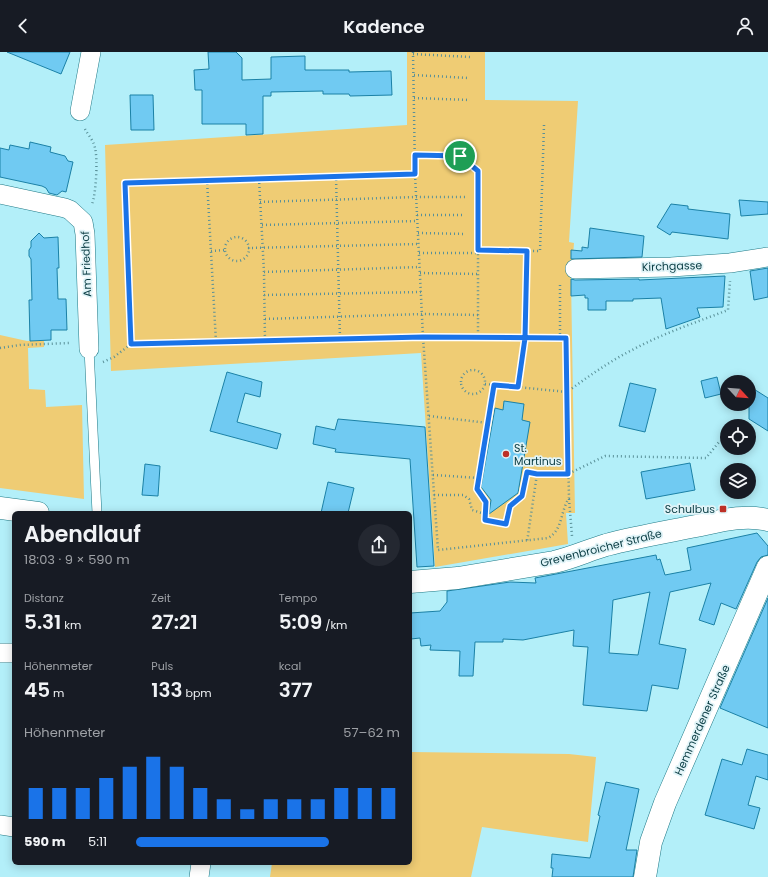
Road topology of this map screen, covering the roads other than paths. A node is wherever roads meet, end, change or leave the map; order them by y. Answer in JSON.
{"nodes":[{"id":1,"x":91,"y":52,"type":"edge"},
{"id":2,"x":80,"y":111,"type":"road end"},
{"id":3,"x":0,"y":194,"type":"edge"},
{"id":4,"x":768,"y":257,"type":"edge"},
{"id":5,"x":575,"y":269,"type":"road end"},
{"id":6,"x":87,"y":354,"type":"joint"},
{"id":7,"x":0,"y":508,"type":"edge"},
{"id":8,"x":23,"y":511,"type":"edge"},
{"id":9,"x":97,"y":511,"type":"edge"},
{"id":10,"x":768,"y":520,"type":"edge"},
{"id":11,"x":768,"y":567,"type":"edge"},
{"id":12,"x":412,"y":582,"type":"edge"},
{"id":13,"x":0,"y":653,"type":"edge"},
{"id":14,"x":12,"y":653,"type":"edge"},
{"id":15,"x":0,"y":825,"type":"edge"},
{"id":16,"x":12,"y":827,"type":"edge"},
{"id":17,"x":201,"y":865,"type":"edge"},
{"id":18,"x":199,"y":877,"type":"edge"},
{"id":19,"x":645,"y":877,"type":"edge"}],
"edges":[{"from":1,"to":2,"type":"street"},
{"from":3,"to":6,"type":"street","name":"Am Friedhof"},
{"from":4,"to":5,"type":"street","name":"Kirchgasse"},
{"from":6,"to":9,"type":"lane"},
{"from":7,"to":8,"type":"street"},
{"from":10,"to":12,"type":"street","name":"Grevenbroicher Straße"},
{"from":11,"to":19,"type":"street","name":"Hemmerdener Straße"},
{"from":13,"to":14,"type":"street"},
{"from":15,"to":16,"type":"street"},
{"from":17,"to":18,"type":"street"}]}
